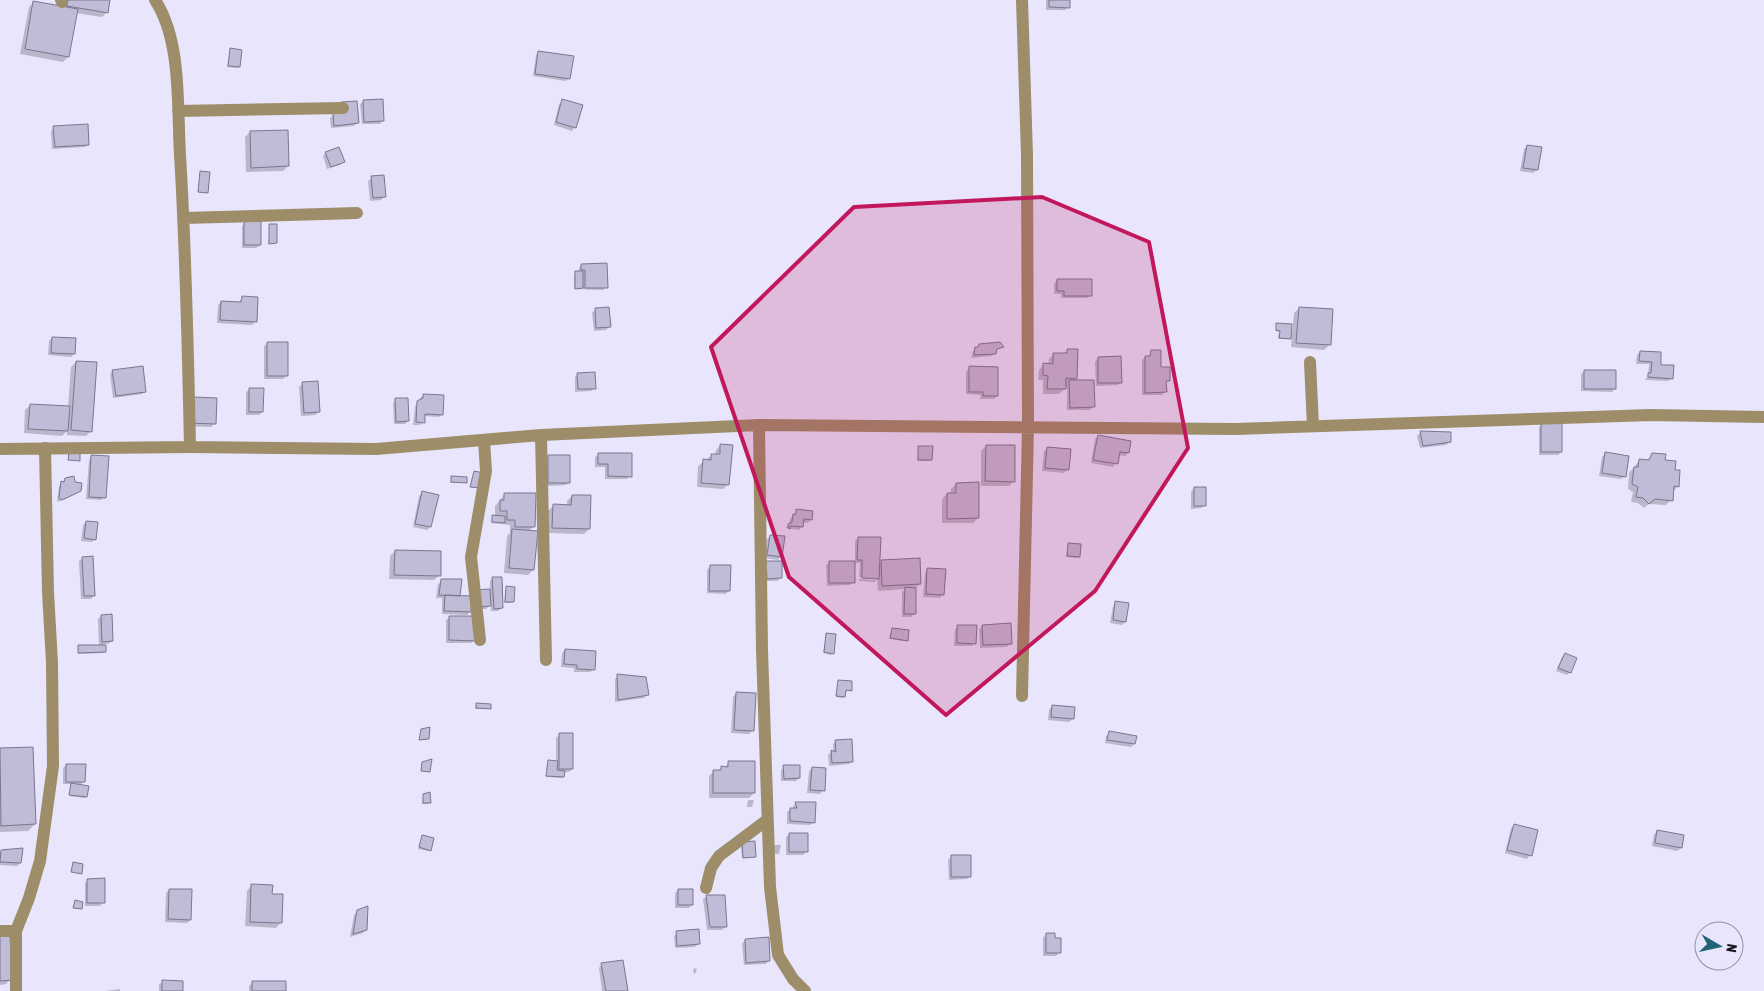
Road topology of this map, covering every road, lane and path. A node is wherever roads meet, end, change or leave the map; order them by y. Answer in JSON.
{"nodes":[{"id":1,"x":155,"y":0,"type":"edge"},
{"id":2,"x":1022,"y":0,"type":"edge"},
{"id":3,"x":343,"y":108,"type":"dead end"},
{"id":4,"x":178,"y":111,"type":"junction"},
{"id":5,"x":357,"y":214,"type":"dead end"},
{"id":6,"x":184,"y":218,"type":"junction"},
{"id":7,"x":1310,"y":362,"type":"dead end"},
{"id":8,"x":1764,"y":416,"type":"edge"},
{"id":9,"x":759,"y":426,"type":"junction"},
{"id":10,"x":1313,"y":426,"type":"junction"},
{"id":11,"x":1028,"y":428,"type":"junction"},
{"id":12,"x":541,"y":434,"type":"junction"},
{"id":13,"x":484,"y":440,"type":"junction"},
{"id":14,"x":190,"y":447,"type":"junction"},
{"id":15,"x":45,"y":448,"type":"junction"},
{"id":16,"x":0,"y":449,"type":"edge"},
{"id":17,"x":480,"y":640,"type":"dead end"},
{"id":18,"x":546,"y":660,"type":"dead end"},
{"id":19,"x":1022,"y":696,"type":"dead end"},
{"id":20,"x":767,"y":820,"type":"junction"},
{"id":21,"x":706,"y":888,"type":"dead end"},
{"id":22,"x":0,"y":931,"type":"edge"},
{"id":23,"x":16,"y":931,"type":"junction"},
{"id":24,"x":16,"y":991,"type":"edge"},
{"id":25,"x":806,"y":991,"type":"edge"}],
"edges":[{"from":1,"to":4,"type":"street"},
{"from":2,"to":11,"type":"street"},
{"from":3,"to":4,"type":"street"},
{"from":4,"to":6,"type":"street"},
{"from":5,"to":6,"type":"street"},
{"from":6,"to":14,"type":"street"},
{"from":7,"to":10,"type":"street"},
{"from":8,"to":10,"type":"street"},
{"from":9,"to":11,"type":"street"},
{"from":9,"to":12,"type":"street"},
{"from":9,"to":20,"type":"street"},
{"from":10,"to":11,"type":"street"},
{"from":11,"to":19,"type":"street"},
{"from":12,"to":13,"type":"street"},
{"from":12,"to":18,"type":"street"},
{"from":13,"to":14,"type":"street"},
{"from":13,"to":17,"type":"street"},
{"from":14,"to":15,"type":"street"},
{"from":15,"to":16,"type":"street"},
{"from":15,"to":23,"type":"street"},
{"from":20,"to":21,"type":"street"},
{"from":20,"to":25,"type":"street"},
{"from":22,"to":23,"type":"street"},
{"from":23,"to":24,"type":"street"}]}
